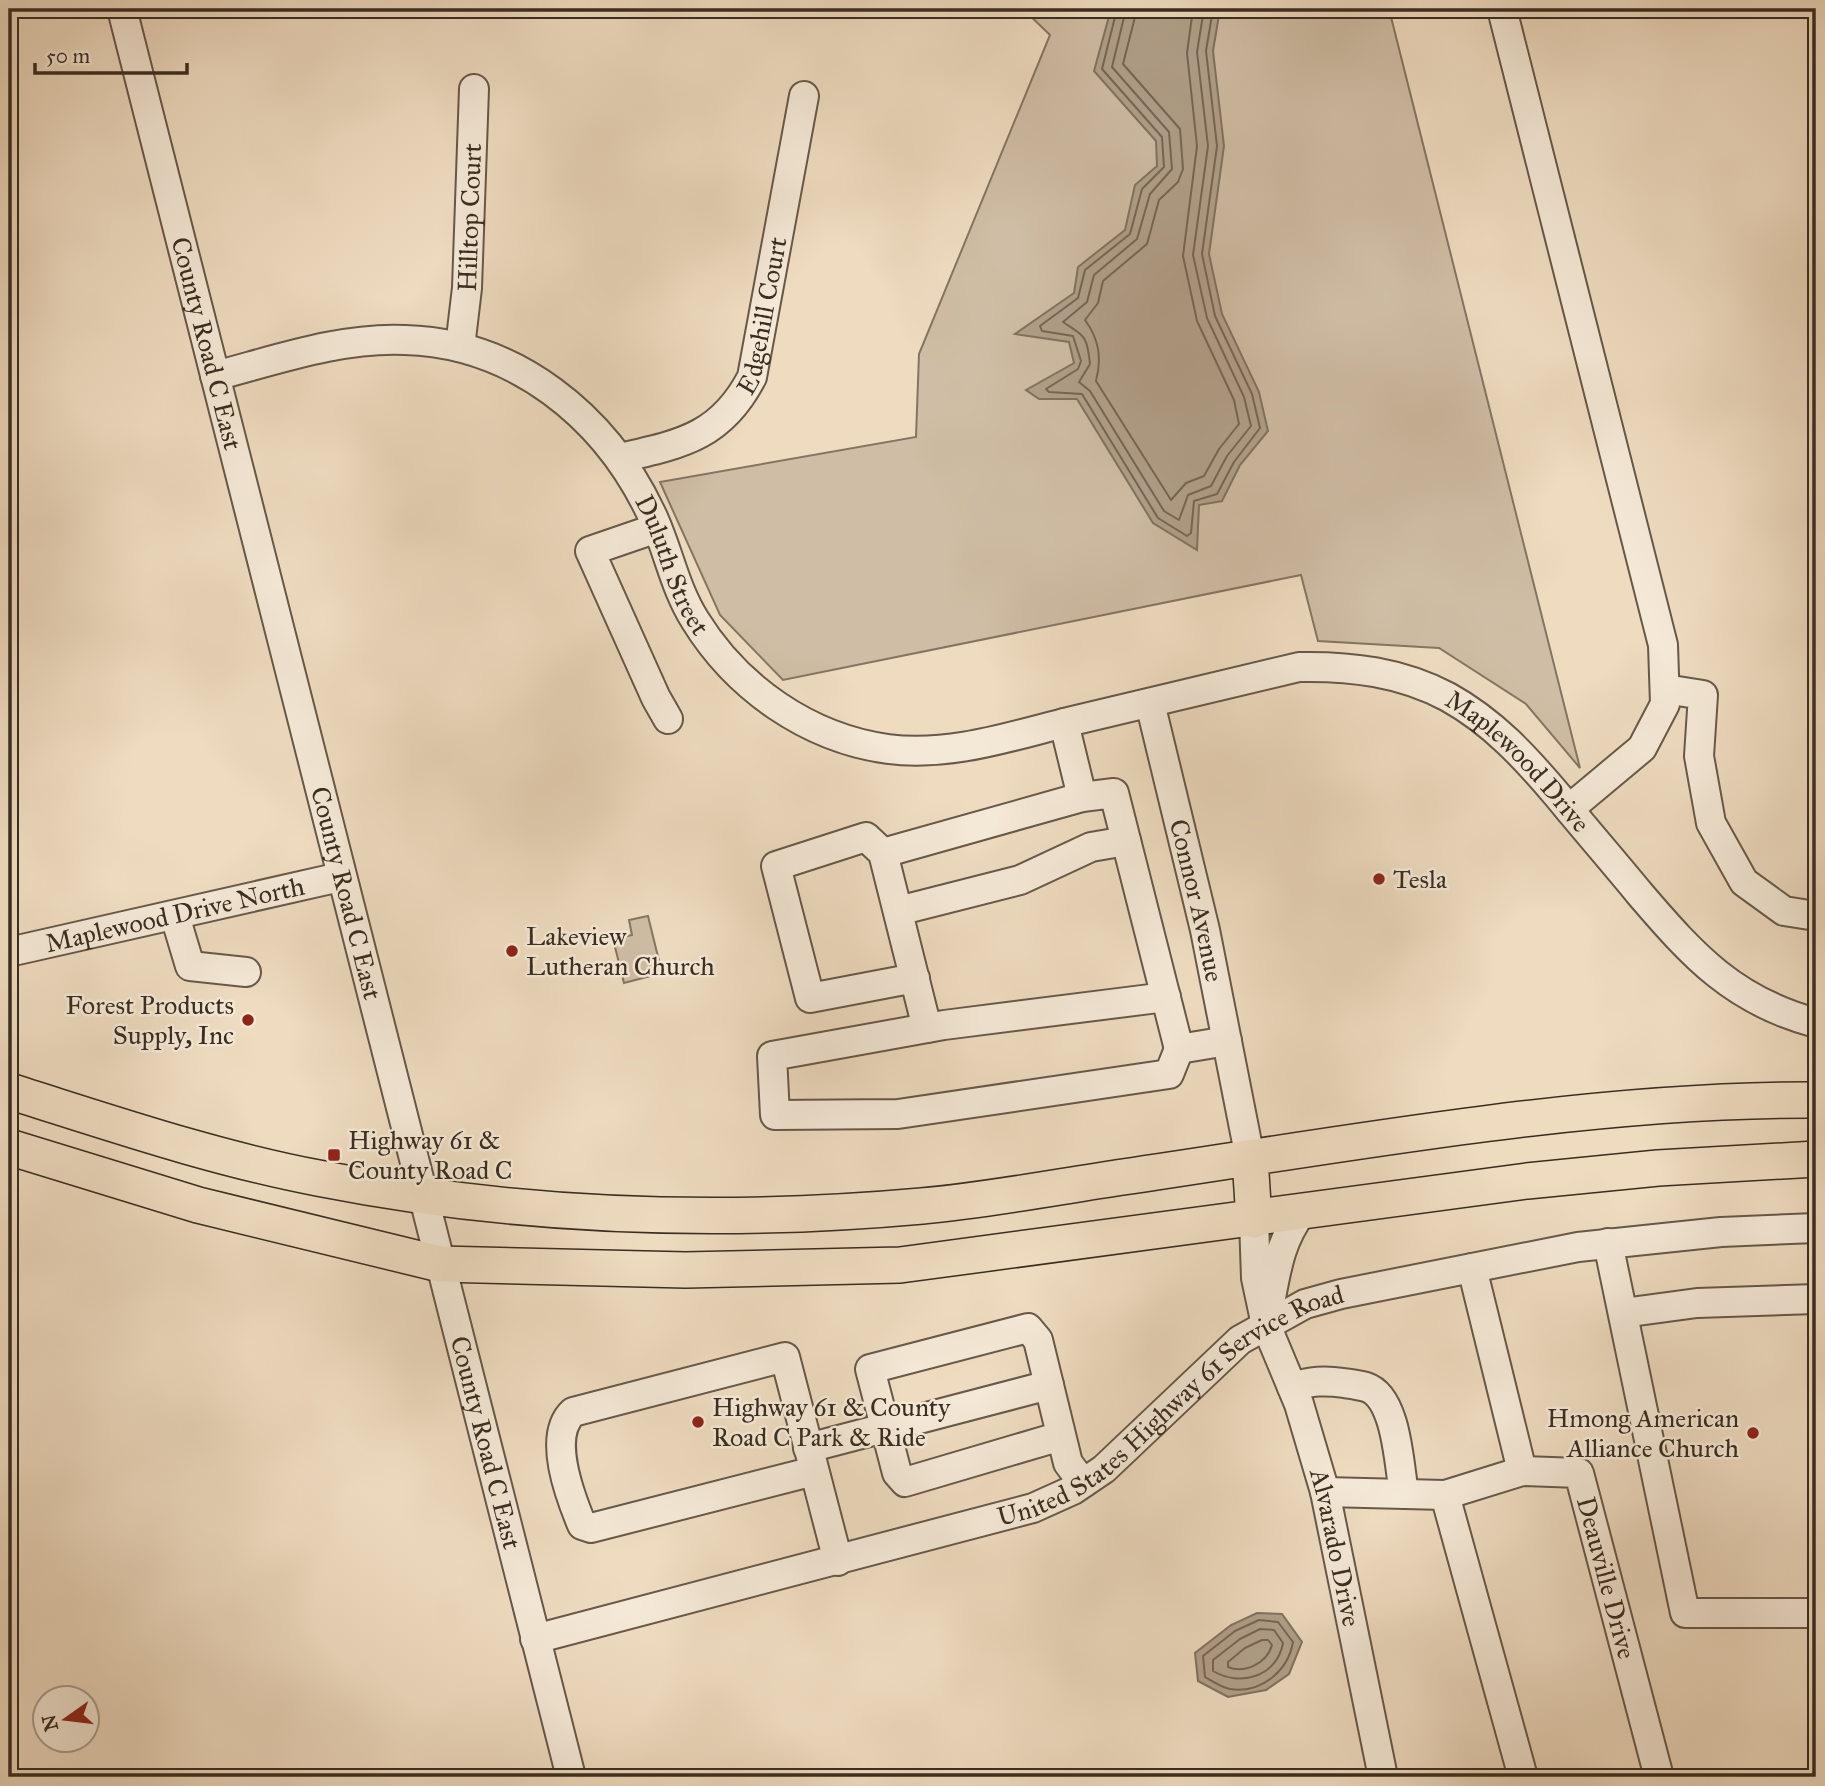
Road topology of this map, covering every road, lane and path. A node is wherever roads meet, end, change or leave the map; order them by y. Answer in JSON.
{"nodes":[{"id":1,"x":122,"y":9,"type":"edge"},
{"id":2,"x":1502,"y":9,"type":"edge"},
{"id":3,"x":474,"y":89,"type":"dead end"},
{"id":4,"x":804,"y":96,"type":"dead end"},
{"id":5,"x":460,"y":347,"type":"junction"},
{"id":6,"x":215,"y":376,"type":"junction"},
{"id":7,"x":620,"y":458,"type":"junction"},
{"id":8,"x":657,"y":528,"type":"junction"},
{"id":9,"x":1665,"y":688,"type":"junction"},
{"id":10,"x":1150,"y":703,"type":"junction"},
{"id":11,"x":668,"y":719,"type":"dead end"},
{"id":12,"x":1064,"y":723,"type":"junction"},
{"id":13,"x":1082,"y":797,"type":"junction"},
{"id":14,"x":1569,"y":809,"type":"junction"},
{"id":15,"x":1126,"y":841,"type":"junction"},
{"id":16,"x":883,"y":853,"type":"junction"},
{"id":17,"x":340,"y":877,"type":"junction"},
{"id":18,"x":898,"y":911,"type":"junction"},
{"id":19,"x":175,"y":916,"type":"junction"},
{"id":20,"x":1816,"y":916,"type":"edge"},
{"id":21,"x":9,"y":952,"type":"edge"},
{"id":22,"x":246,"y":972,"type":"dead end"},
{"id":23,"x":915,"y":978,"type":"junction"},
{"id":24,"x":1166,"y":997,"type":"junction"},
{"id":25,"x":1816,"y":1023,"type":"edge"},
{"id":26,"x":927,"y":1028,"type":"junction"},
{"id":27,"x":1227,"y":1041,"type":"junction"},
{"id":28,"x":1179,"y":1049,"type":"junction"},
{"id":29,"x":9,"y":1091,"type":"edge"},
{"id":30,"x":1816,"y":1100,"type":"edge"},
{"id":31,"x":1240,"y":1101,"type":"junction"},
{"id":32,"x":9,"y":1147,"type":"edge"},
{"id":33,"x":1250,"y":1158,"type":"junction"},
{"id":34,"x":1816,"y":1159,"type":"edge"},
{"id":35,"x":1207,"y":1165,"type":"junction"},
{"id":36,"x":423,"y":1195,"type":"junction"},
{"id":37,"x":1302,"y":1212,"type":"junction"},
{"id":38,"x":1254,"y":1220,"type":"junction"},
{"id":39,"x":1816,"y":1228,"type":"edge"},
{"id":40,"x":1608,"y":1243,"type":"junction"},
{"id":41,"x":440,"y":1264,"type":"junction"},
{"id":42,"x":1472,"y":1268,"type":"junction"},
{"id":43,"x":1816,"y":1299,"type":"edge"},
{"id":44,"x":1623,"y":1313,"type":"junction"},
{"id":45,"x":1266,"y":1325,"type":"junction"},
{"id":46,"x":1049,"y":1385,"type":"junction"},
{"id":47,"x":1292,"y":1387,"type":"junction"},
{"id":48,"x":885,"y":1427,"type":"junction"},
{"id":49,"x":1061,"y":1436,"type":"junction"},
{"id":50,"x":811,"y":1460,"type":"junction"},
{"id":51,"x":1522,"y":1471,"type":"junction"},
{"id":52,"x":1083,"y":1483,"type":"junction"},
{"id":53,"x":1325,"y":1492,"type":"junction"},
{"id":54,"x":1404,"y":1494,"type":"junction"},
{"id":55,"x":1445,"y":1494,"type":"junction"},
{"id":56,"x":838,"y":1561,"type":"junction"},
{"id":57,"x":1816,"y":1613,"type":"edge"},
{"id":58,"x":535,"y":1639,"type":"junction"},
{"id":59,"x":570,"y":1777,"type":"edge"},
{"id":60,"x":1383,"y":1777,"type":"edge"},
{"id":61,"x":1523,"y":1777,"type":"edge"},
{"id":62,"x":1659,"y":1777,"type":"edge"}],
"edges":[{"from":1,"to":6,"type":"street","name":"County Road C East"},
{"from":2,"to":9,"type":"street"},
{"from":3,"to":5,"type":"street","name":"Hilltop Court"},
{"from":4,"to":7,"type":"street","name":"Edgehill Court"},
{"from":5,"to":6,"type":"street","name":"Duluth Street"},
{"from":5,"to":7,"type":"street","name":"Duluth Street"},
{"from":6,"to":17,"type":"street","name":"County Road C East"},
{"from":7,"to":8,"type":"street","name":"Duluth Street"},
{"from":8,"to":11,"type":"street"},
{"from":8,"to":12,"type":"street","name":"Duluth Street"},
{"from":9,"to":14,"type":"street"},
{"from":9,"to":20,"type":"street"},
{"from":10,"to":12,"type":"street","name":"Duluth Street"},
{"from":10,"to":14,"type":"street","name":"Maplewood Drive"},
{"from":10,"to":27,"type":"street","name":"Connor Avenue"},
{"from":12,"to":13,"type":"street"},
{"from":13,"to":15,"type":"street"},
{"from":13,"to":16,"type":"street"},
{"from":14,"to":25,"type":"street","name":"Maplewood Drive"},
{"from":15,"to":18,"type":"street"},
{"from":15,"to":24,"type":"street"},
{"from":16,"to":18,"type":"street"},
{"from":16,"to":23,"type":"street"},
{"from":17,"to":19,"type":"street","name":"Maplewood Drive North"},
{"from":17,"to":36,"type":"street","name":"County Road C East"},
{"from":18,"to":23,"type":"street"},
{"from":19,"to":21,"type":"street","name":"Maplewood Drive North"},
{"from":19,"to":22,"type":"street"},
{"from":23,"to":26,"type":"street"},
{"from":24,"to":26,"type":"street"},
{"from":24,"to":28,"type":"street"},
{"from":26,"to":28,"type":"street"},
{"from":27,"to":28,"type":"street"},
{"from":27,"to":31,"type":"street","name":"Connor Avenue"},
{"from":29,"to":36,"type":"main road"},
{"from":30,"to":33,"type":"main road"},
{"from":31,"to":33,"type":"street","name":"Connor Avenue"},
{"from":31,"to":35,"type":"street","name":"Connor Avenue"},
{"from":32,"to":41,"type":"main road"},
{"from":33,"to":35,"type":"main road"},
{"from":33,"to":38,"type":"main road","name":"Connor Avenue"},
{"from":34,"to":37,"type":"main road"},
{"from":35,"to":36,"type":"main road"},
{"from":36,"to":41,"type":"street","name":"County Road C East"},
{"from":37,"to":38,"type":"main road"},
{"from":37,"to":45,"type":"street"},
{"from":38,"to":41,"type":"main road"},
{"from":38,"to":45,"type":"street","name":"Alvarado Drive"},
{"from":39,"to":40,"type":"street","name":"United States Highway 61 Service Road"},
{"from":40,"to":42,"type":"street","name":"United States Highway 61 Service Road"},
{"from":40,"to":44,"type":"street"},
{"from":41,"to":58,"type":"street","name":"County Road C East"},
{"from":42,"to":45,"type":"street","name":"United States Highway 61 Service Road"},
{"from":42,"to":51,"type":"street"},
{"from":43,"to":44,"type":"street"},
{"from":44,"to":57,"type":"street"},
{"from":45,"to":47,"type":"street","name":"Alvarado Drive"},
{"from":45,"to":52,"type":"street","name":"United States Highway 61 Service Road"},
{"from":46,"to":48,"type":"street"},
{"from":46,"to":48,"type":"street"},
{"from":46,"to":49,"type":"street"},
{"from":47,"to":53,"type":"street","name":"Alvarado Drive"},
{"from":47,"to":54,"type":"street"},
{"from":48,"to":49,"type":"street"},
{"from":48,"to":50,"type":"street"},
{"from":49,"to":52,"type":"street"},
{"from":50,"to":50,"type":"street"},
{"from":50,"to":56,"type":"street"},
{"from":51,"to":55,"type":"street"},
{"from":51,"to":62,"type":"street","name":"Deauville Drive"},
{"from":52,"to":56,"type":"street","name":"United States Highway 61 Service Road"},
{"from":53,"to":54,"type":"street"},
{"from":53,"to":60,"type":"street","name":"Alvarado Drive"},
{"from":54,"to":55,"type":"street"},
{"from":55,"to":61,"type":"street"},
{"from":56,"to":58,"type":"street","name":"United States Highway 61 Service Road"},
{"from":58,"to":59,"type":"street","name":"County Road C East"}]}
